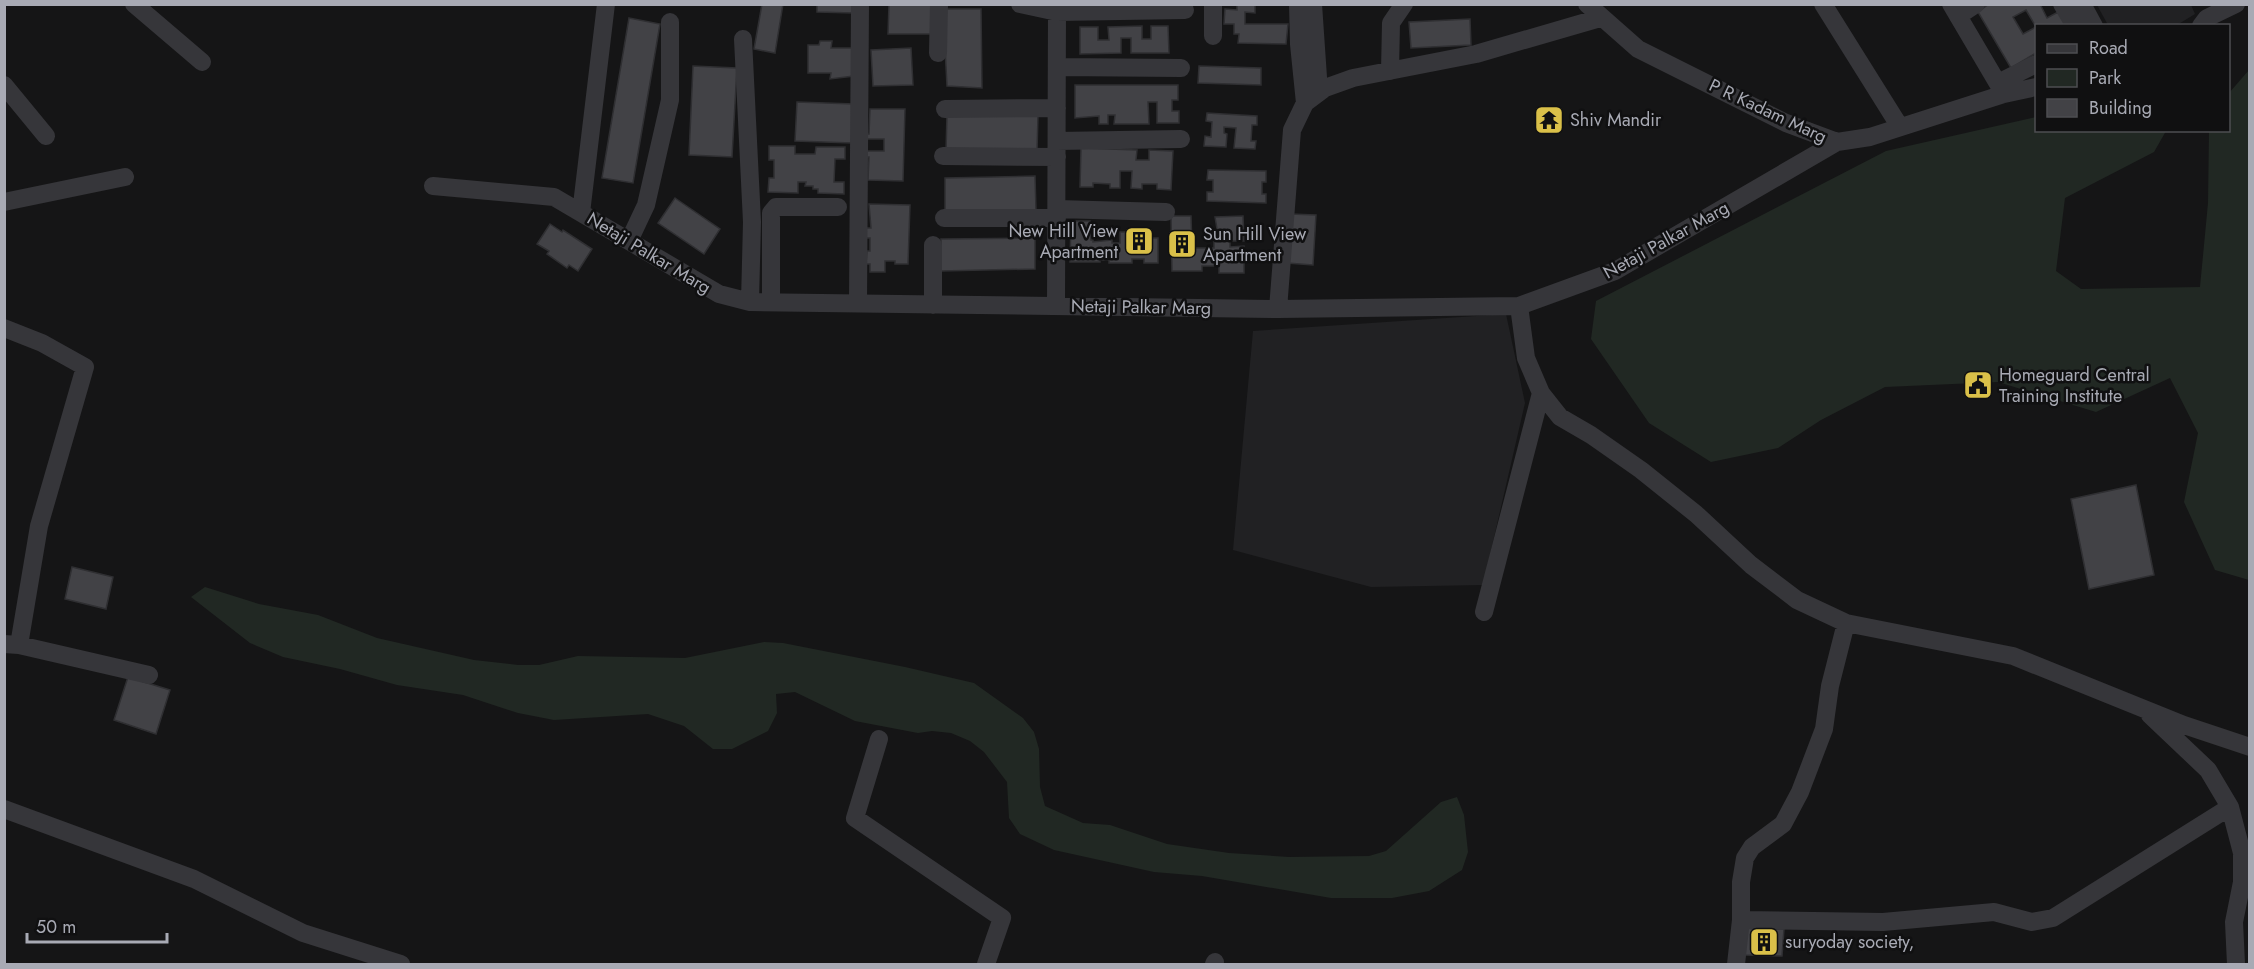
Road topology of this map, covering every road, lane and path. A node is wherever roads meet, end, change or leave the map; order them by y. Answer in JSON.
{"nodes":[{"id":1,"x":134,"y":4,"type":"edge"},
{"id":2,"x":606,"y":4,"type":"edge"},
{"id":3,"x":860,"y":4,"type":"edge"},
{"id":4,"x":939,"y":4,"type":"edge"},
{"id":5,"x":1020,"y":4,"type":"edge"},
{"id":6,"x":1213,"y":4,"type":"edge"},
{"id":7,"x":1298,"y":4,"type":"edge"},
{"id":8,"x":1313,"y":4,"type":"edge"},
{"id":9,"x":1404,"y":4,"type":"edge"},
{"id":10,"x":1587,"y":4,"type":"edge"},
{"id":11,"x":1822,"y":4,"type":"edge"},
{"id":12,"x":1976,"y":4,"type":"edge"},
{"id":13,"x":2062,"y":4,"type":"edge"},
{"id":14,"x":2082,"y":4,"type":"edge"},
{"id":15,"x":2236,"y":4,"type":"edge"},
{"id":16,"x":1058,"y":8,"type":"edge"},
{"id":17,"x":1185,"y":10,"type":"dead end"},
{"id":18,"x":1954,"y":10,"type":"edge"},
{"id":19,"x":2204,"y":16,"type":"edge"},
{"id":20,"x":1600,"y":18,"type":"junction"},
{"id":21,"x":670,"y":22,"type":"dead end"},
{"id":22,"x":2074,"y":24,"type":"edge"},
{"id":23,"x":2093,"y":24,"type":"edge"},
{"id":24,"x":1213,"y":36,"type":"dead end"},
{"id":25,"x":743,"y":39,"type":"dead end"},
{"id":26,"x":938,"y":53,"type":"dead end"},
{"id":27,"x":202,"y":62,"type":"dead end"},
{"id":28,"x":2035,"y":65,"type":"edge"},
{"id":29,"x":1058,"y":67,"type":"junction"},
{"id":30,"x":1181,"y":68,"type":"dead end"},
{"id":31,"x":1390,"y":71,"type":"junction"},
{"id":32,"x":4,"y":86,"type":"edge"},
{"id":33,"x":2035,"y":87,"type":"edge"},
{"id":34,"x":2001,"y":89,"type":"junction"},
{"id":35,"x":1312,"y":98,"type":"junction"},
{"id":36,"x":1057,"y":108,"type":"junction"},
{"id":37,"x":945,"y":109,"type":"dead end"},
{"id":38,"x":1900,"y":127,"type":"junction"},
{"id":39,"x":46,"y":136,"type":"dead end"},
{"id":40,"x":1181,"y":139,"type":"dead end"},
{"id":41,"x":1837,"y":142,"type":"junction"},
{"id":42,"x":1057,"y":149,"type":"junction"},
{"id":43,"x":943,"y":156,"type":"dead end"},
{"id":44,"x":125,"y":177,"type":"dead end"},
{"id":45,"x":433,"y":186,"type":"dead end"},
{"id":46,"x":4,"y":202,"type":"edge"},
{"id":47,"x":838,"y":207,"type":"dead end"},
{"id":48,"x":1166,"y":212,"type":"dead end"},
{"id":49,"x":582,"y":213,"type":"junction"},
{"id":50,"x":1057,"y":214,"type":"junction"},
{"id":51,"x":944,"y":218,"type":"dead end"},
{"id":52,"x":629,"y":241,"type":"junction"},
{"id":53,"x":933,"y":245,"type":"dead end"},
{"id":54,"x":750,"y":302,"type":"junction"},
{"id":55,"x":771,"y":302,"type":"junction"},
{"id":56,"x":858,"y":303,"type":"junction"},
{"id":57,"x":933,"y":304,"type":"junction"},
{"id":58,"x":1056,"y":306,"type":"junction"},
{"id":59,"x":1518,"y":306,"type":"junction"},
{"id":60,"x":1278,"y":309,"type":"junction"},
{"id":61,"x":4,"y":328,"type":"edge"},
{"id":62,"x":1541,"y":393,"type":"junction"},
{"id":63,"x":1484,"y":612,"type":"dead end"},
{"id":64,"x":1846,"y":623,"type":"junction"},
{"id":65,"x":12,"y":644,"type":"edge"},
{"id":66,"x":149,"y":675,"type":"dead end"},
{"id":67,"x":2144,"y":709,"type":"junction"},
{"id":68,"x":879,"y":740,"type":"dead end"},
{"id":69,"x":2250,"y":747,"type":"edge"},
{"id":70,"x":2230,"y":807,"type":"junction"},
{"id":71,"x":4,"y":809,"type":"edge"},
{"id":72,"x":1741,"y":920,"type":"junction"},
{"id":73,"x":401,"y":964,"type":"edge"},
{"id":74,"x":986,"y":964,"type":"edge"},
{"id":75,"x":1736,"y":964,"type":"edge"},
{"id":76,"x":2236,"y":964,"type":"edge"}],
"edges":[{"from":1,"to":27,"type":"street"},
{"from":2,"to":49,"type":"street"},
{"from":3,"to":56,"type":"street"},
{"from":4,"to":26,"type":"street"},
{"from":5,"to":16,"type":"street"},
{"from":6,"to":24,"type":"street"},
{"from":7,"to":35,"type":"street"},
{"from":8,"to":35,"type":"street"},
{"from":9,"to":31,"type":"street"},
{"from":10,"to":20,"type":"street","name":"P R Kadam Marg"},
{"from":11,"to":38,"type":"street"},
{"from":12,"to":18,"type":"street"},
{"from":13,"to":22,"type":"street"},
{"from":14,"to":23,"type":"street"},
{"from":15,"to":19,"type":"street"},
{"from":16,"to":17,"type":"street"},
{"from":16,"to":29,"type":"street"},
{"from":18,"to":34,"type":"street"},
{"from":20,"to":31,"type":"street"},
{"from":20,"to":41,"type":"street","name":"P R Kadam Marg"},
{"from":21,"to":52,"type":"street"},
{"from":25,"to":54,"type":"street"},
{"from":28,"to":34,"type":"street"},
{"from":29,"to":30,"type":"street"},
{"from":29,"to":36,"type":"street"},
{"from":31,"to":35,"type":"street"},
{"from":32,"to":39,"type":"street"},
{"from":33,"to":34,"type":"street","name":"P R Kadam Marg"},
{"from":34,"to":38,"type":"street","name":"P R Kadam Marg"},
{"from":35,"to":60,"type":"street"},
{"from":36,"to":37,"type":"street"},
{"from":36,"to":42,"type":"street"},
{"from":38,"to":41,"type":"street","name":"P R Kadam Marg"},
{"from":40,"to":42,"type":"street"},
{"from":41,"to":59,"type":"street","name":"Netaji Palkar Marg"},
{"from":42,"to":43,"type":"street"},
{"from":42,"to":50,"type":"street"},
{"from":44,"to":46,"type":"street"},
{"from":45,"to":49,"type":"street","name":"Netaji Palkar Marg"},
{"from":47,"to":55,"type":"street"},
{"from":48,"to":50,"type":"street"},
{"from":49,"to":52,"type":"street","name":"Netaji Palkar Marg"},
{"from":50,"to":51,"type":"street"},
{"from":50,"to":58,"type":"street"},
{"from":52,"to":54,"type":"street","name":"Netaji Palkar Marg"},
{"from":53,"to":57,"type":"street"},
{"from":54,"to":55,"type":"street","name":"Netaji Palkar Marg"},
{"from":55,"to":56,"type":"street","name":"Netaji Palkar Marg"},
{"from":56,"to":57,"type":"street","name":"Netaji Palkar Marg"},
{"from":57,"to":58,"type":"street","name":"Netaji Palkar Marg"},
{"from":58,"to":60,"type":"street","name":"Netaji Palkar Marg"},
{"from":59,"to":60,"type":"street","name":"Netaji Palkar Marg"},
{"from":59,"to":62,"type":"street"},
{"from":61,"to":65,"type":"street"},
{"from":62,"to":63,"type":"street"},
{"from":62,"to":64,"type":"street"},
{"from":64,"to":67,"type":"street"},
{"from":64,"to":72,"type":"street"},
{"from":65,"to":66,"type":"street"},
{"from":67,"to":69,"type":"street"},
{"from":67,"to":70,"type":"street"},
{"from":68,"to":74,"type":"street"},
{"from":70,"to":72,"type":"street"},
{"from":70,"to":76,"type":"street"},
{"from":71,"to":73,"type":"street"},
{"from":72,"to":75,"type":"street"}]}
